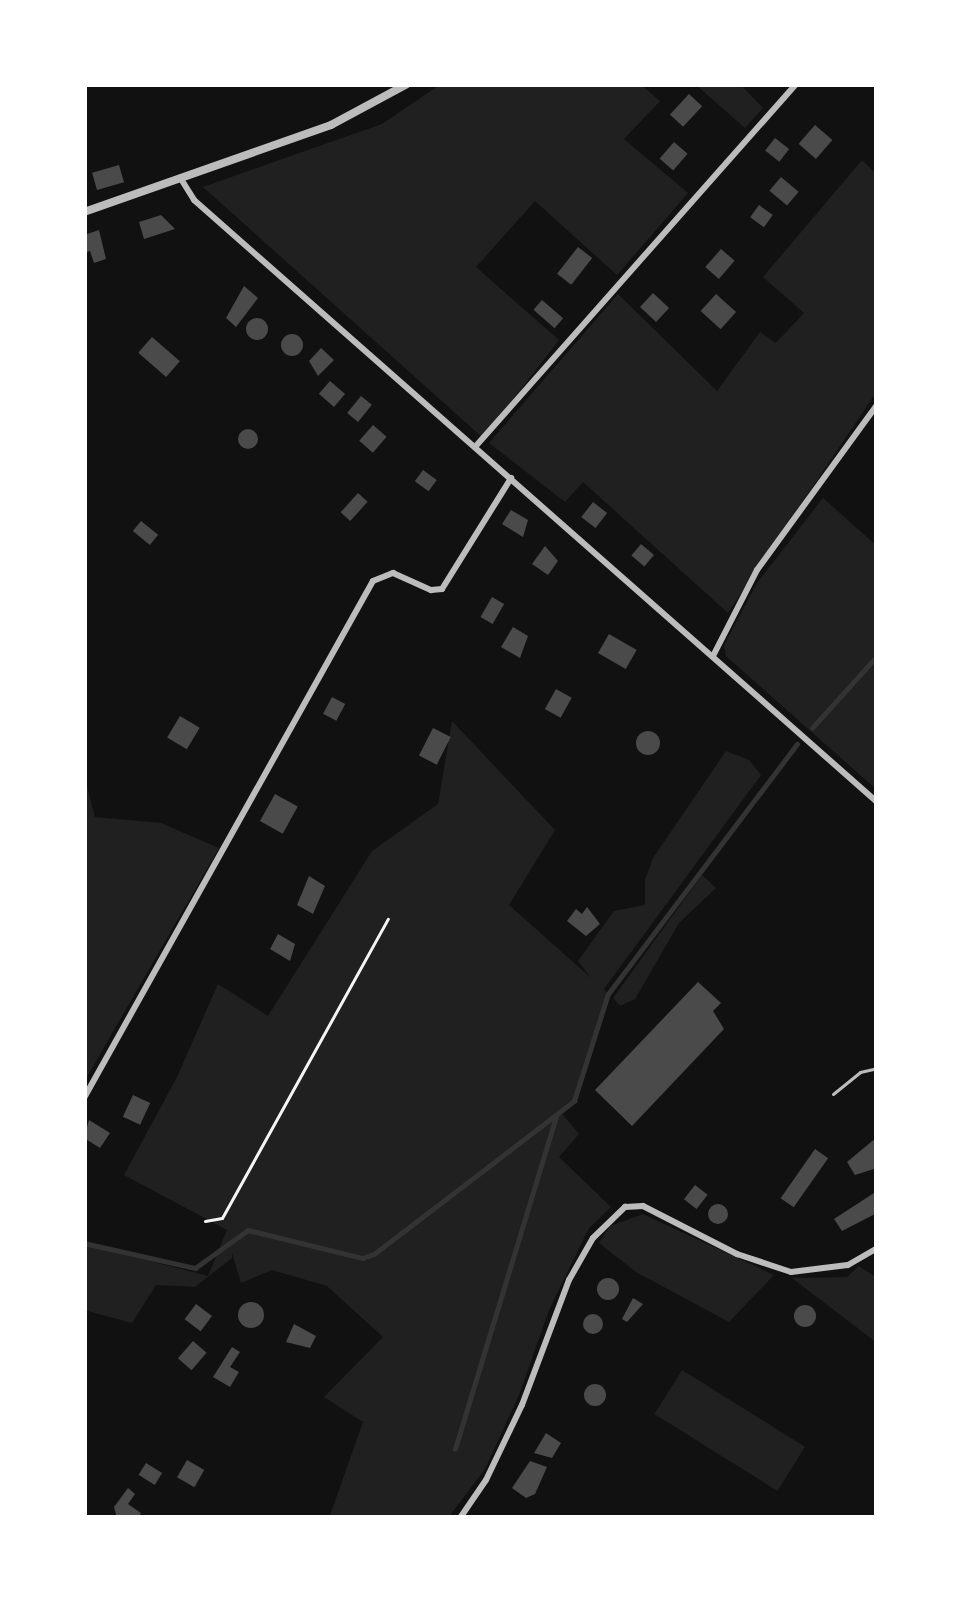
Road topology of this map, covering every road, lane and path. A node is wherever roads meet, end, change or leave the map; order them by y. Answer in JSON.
{"nodes":[{"id":1,"x":407,"y":84,"type":"edge"},
{"id":2,"x":796,"y":84,"type":"edge"},
{"id":3,"x":181,"y":179,"type":"junction"},
{"id":4,"x":84,"y":212,"type":"edge"},
{"id":5,"x":877,"y":405,"type":"edge"},
{"id":6,"x":475,"y":446,"type":"junction"},
{"id":7,"x":511,"y":478,"type":"junction"},
{"id":8,"x":712,"y":656,"type":"junction"},
{"id":9,"x":877,"y":802,"type":"edge"},
{"id":10,"x":388,"y":919,"type":"dead end"},
{"id":11,"x":877,"y":1068,"type":"edge"},
{"id":12,"x":832,"y":1094,"type":"dead end"},
{"id":13,"x":84,"y":1098,"type":"edge"},
{"id":14,"x":205,"y":1221,"type":"dead end"},
{"id":15,"x":877,"y":1247,"type":"edge"},
{"id":16,"x":460,"y":1518,"type":"edge"}],
"edges":[{"from":1,"to":3,"type":"street"},
{"from":2,"to":6,"type":"street"},
{"from":3,"to":4,"type":"street"},
{"from":3,"to":6,"type":"street"},
{"from":5,"to":8,"type":"street"},
{"from":6,"to":7,"type":"street"},
{"from":7,"to":8,"type":"street"},
{"from":7,"to":13,"type":"street"},
{"from":8,"to":9,"type":"street"},
{"from":10,"to":14,"type":"path"},
{"from":11,"to":12,"type":"lane"},
{"from":15,"to":16,"type":"street"}]}
